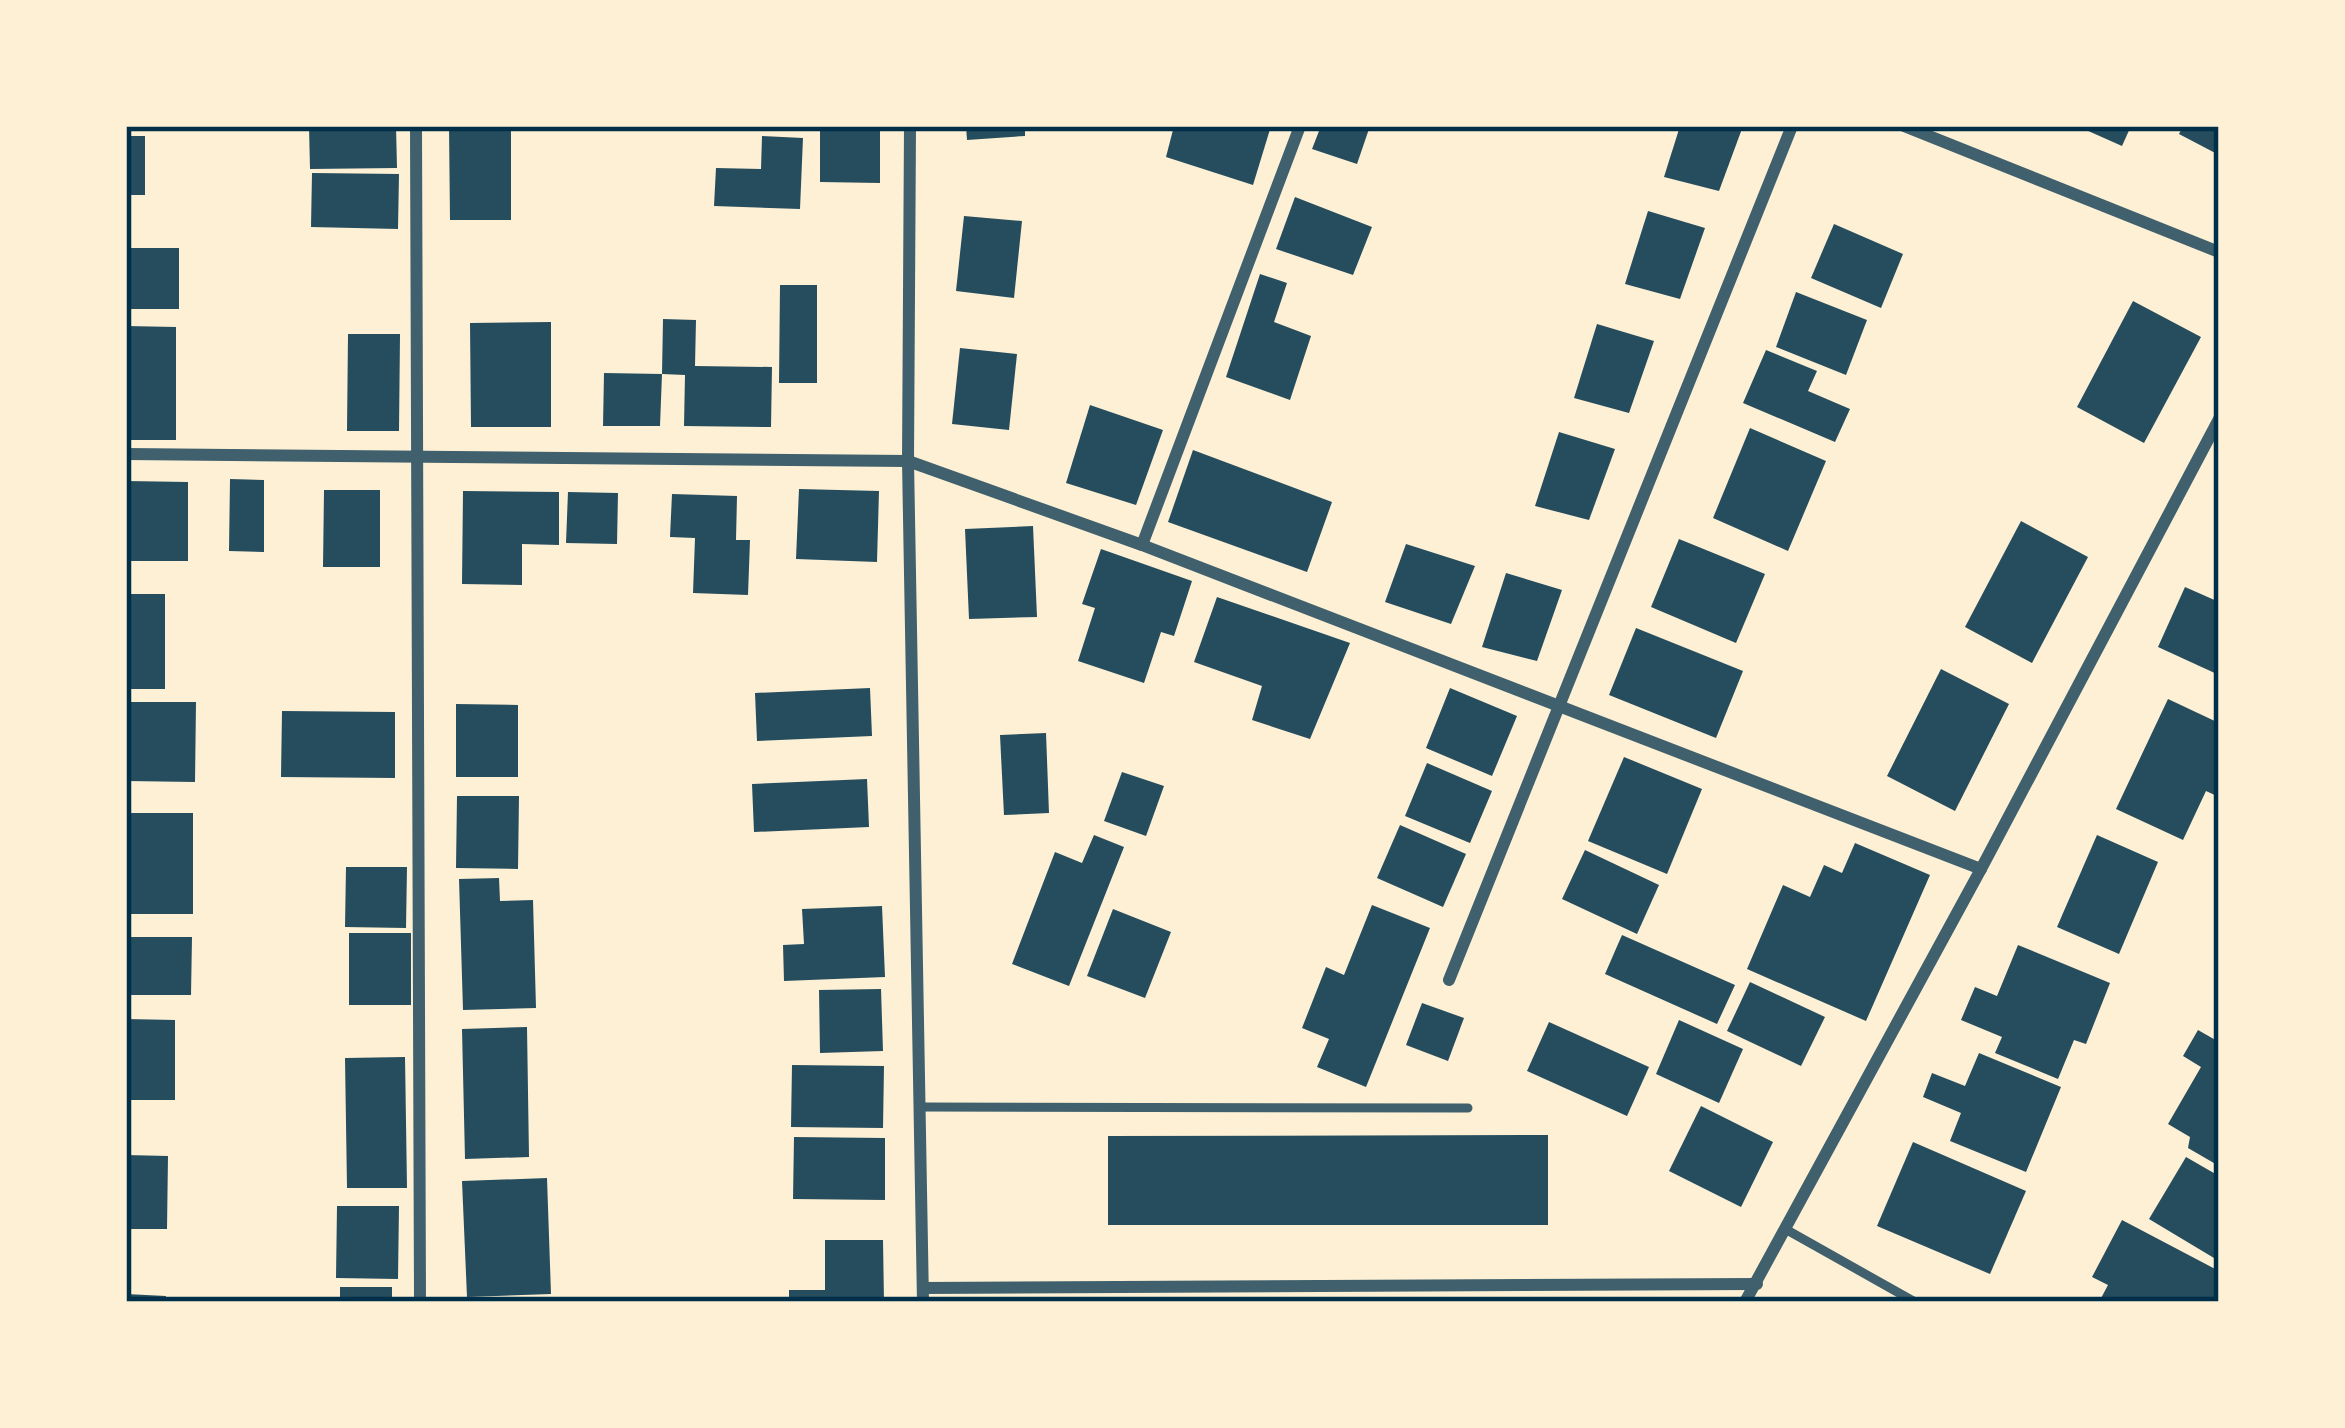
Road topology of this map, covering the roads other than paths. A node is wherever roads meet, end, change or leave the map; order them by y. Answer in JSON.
{"nodes":[{"id":1,"x":416,"y":126,"type":"edge"},
{"id":2,"x":910,"y":126,"type":"edge"},
{"id":3,"x":1300,"y":126,"type":"edge"},
{"id":4,"x":1792,"y":126,"type":"edge"},
{"id":5,"x":1904,"y":126,"type":"edge"},
{"id":6,"x":2219,"y":251,"type":"edge"},
{"id":7,"x":2219,"y":418,"type":"edge"},
{"id":8,"x":126,"y":454,"type":"edge"},
{"id":9,"x":416,"y":459,"type":"junction"},
{"id":10,"x":908,"y":461,"type":"junction"},
{"id":11,"x":1142,"y":545,"type":"junction"},
{"id":12,"x":1561,"y":706,"type":"junction"},
{"id":13,"x":1981,"y":869,"type":"junction"},
{"id":14,"x":1449,"y":980,"type":"dead end"},
{"id":15,"x":920,"y":1107,"type":"junction"},
{"id":16,"x":1468,"y":1108,"type":"dead end"},
{"id":17,"x":1787,"y":1230,"type":"junction"},
{"id":18,"x":1757,"y":1284,"type":"junction"},
{"id":19,"x":1454,"y":1285,"type":"junction"},
{"id":20,"x":923,"y":1295,"type":"edge"},
{"id":21,"x":420,"y":1302,"type":"edge"},
{"id":22,"x":1455,"y":1302,"type":"edge"},
{"id":23,"x":1745,"y":1302,"type":"edge"},
{"id":24,"x":1915,"y":1302,"type":"edge"}],
"edges":[{"from":1,"to":9,"type":"street"},
{"from":2,"to":10,"type":"street"},
{"from":3,"to":11,"type":"street"},
{"from":4,"to":12,"type":"street"},
{"from":5,"to":6,"type":"street"},
{"from":7,"to":13,"type":"street"},
{"from":8,"to":9,"type":"street"},
{"from":9,"to":10,"type":"street"},
{"from":9,"to":21,"type":"street"},
{"from":10,"to":11,"type":"street"},
{"from":10,"to":15,"type":"street"},
{"from":11,"to":12,"type":"street"},
{"from":12,"to":13,"type":"street"},
{"from":12,"to":14,"type":"street"},
{"from":13,"to":17,"type":"street"},
{"from":15,"to":16,"type":"lane"},
{"from":15,"to":20,"type":"street"},
{"from":17,"to":18,"type":"street"},
{"from":17,"to":24,"type":"lane"},
{"from":18,"to":19,"type":"street"},
{"from":18,"to":23,"type":"street"},
{"from":19,"to":20,"type":"street"},
{"from":19,"to":22,"type":"street"}]}
